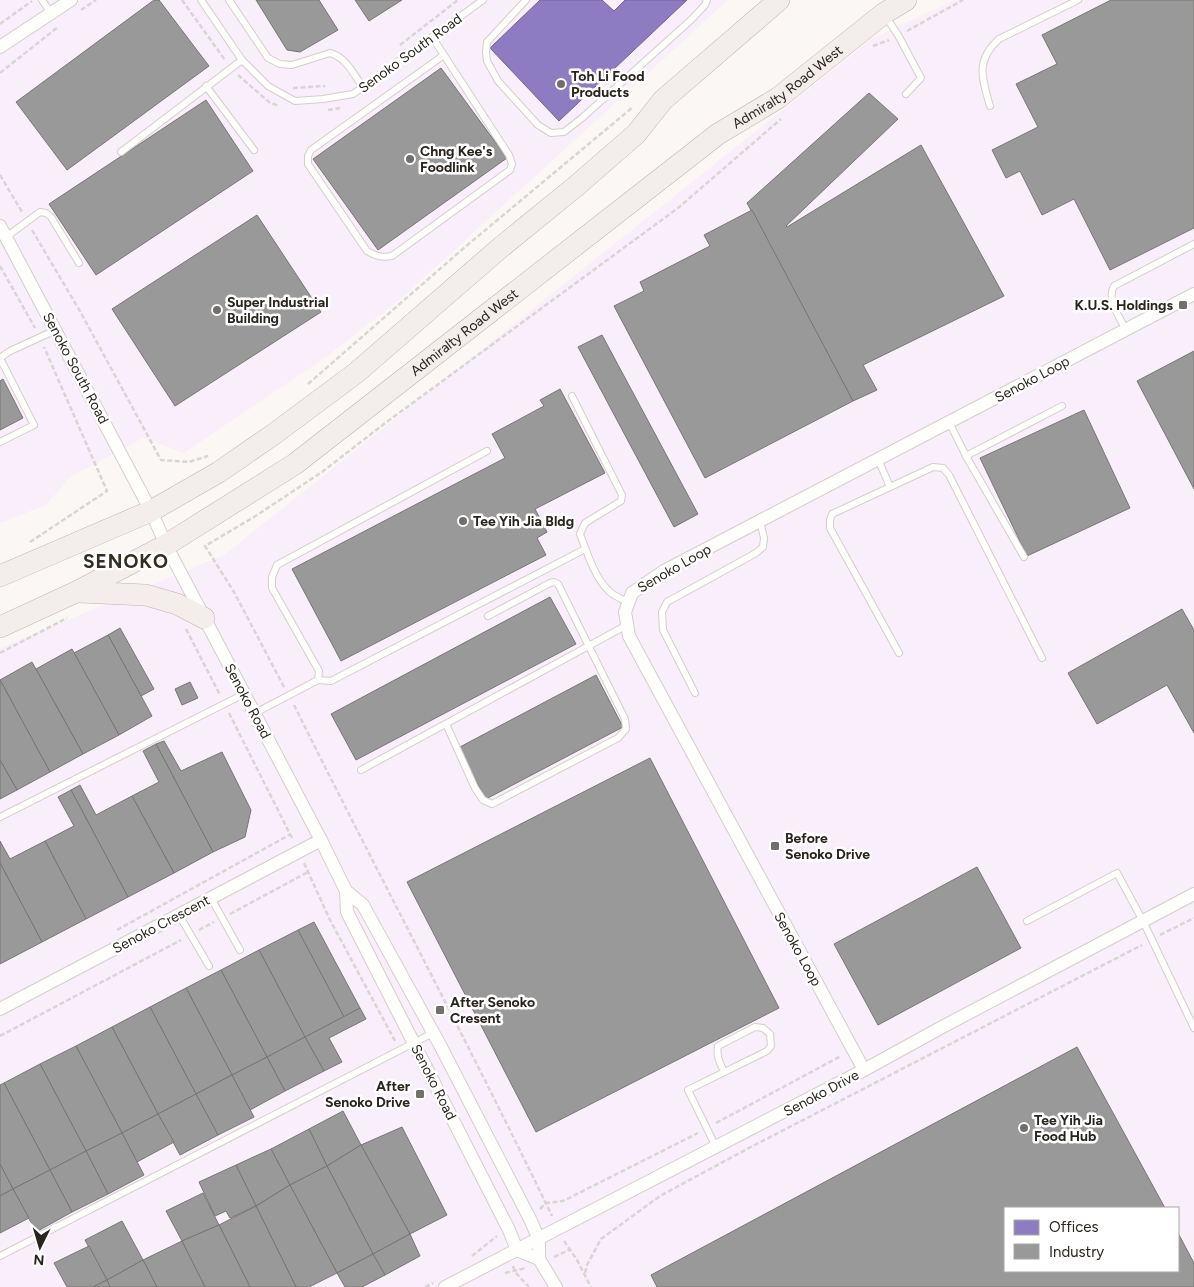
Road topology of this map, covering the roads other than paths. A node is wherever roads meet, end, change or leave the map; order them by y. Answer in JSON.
{"nodes":[{"id":1,"x":42,"y":0,"type":"edge"},
{"id":2,"x":71,"y":0,"type":"edge"},
{"id":3,"x":201,"y":0,"type":"edge"},
{"id":4,"x":229,"y":0,"type":"edge"},
{"id":5,"x":483,"y":0,"type":"edge"},
{"id":6,"x":526,"y":0,"type":"edge"},
{"id":7,"x":707,"y":0,"type":"edge"},
{"id":8,"x":779,"y":0,"type":"edge"},
{"id":9,"x":906,"y":0,"type":"edge"},
{"id":10,"x":1078,"y":0,"type":"edge"},
{"id":11,"x":51,"y":13,"type":"junction"},
{"id":12,"x":883,"y":14,"type":"junction"},
{"id":13,"x":432,"y":37,"type":"junction"},
{"id":14,"x":0,"y":46,"type":"edge"},
{"id":15,"x":444,"y":55,"type":"junction"},
{"id":16,"x":242,"y":60,"type":"junction"},
{"id":17,"x":206,"y":86,"type":"junction"},
{"id":18,"x":363,"y":87,"type":"junction"},
{"id":19,"x":906,"y":94,"type":"dead end"},
{"id":20,"x":990,"y":106,"type":"dead end"},
{"id":21,"x":254,"y":150,"type":"dead end"},
{"id":22,"x":121,"y":152,"type":"dead end"},
{"id":23,"x":3,"y":232,"type":"edge"},
{"id":24,"x":1194,"y":244,"type":"edge"},
{"id":25,"x":79,"y":263,"type":"dead end"},
{"id":26,"x":1194,"y":294,"type":"edge"},
{"id":27,"x":56,"y":330,"type":"junction"},
{"id":28,"x":1126,"y":330,"type":"junction"},
{"id":29,"x":0,"y":358,"type":"edge"},
{"id":30,"x":572,"y":396,"type":"dead end"},
{"id":31,"x":1062,"y":406,"type":"dead end"},
{"id":32,"x":949,"y":422,"type":"junction"},
{"id":33,"x":0,"y":442,"type":"edge"},
{"id":34,"x":487,"y":451,"type":"dead end"},
{"id":35,"x":966,"y":456,"type":"junction"},
{"id":36,"x":878,"y":460,"type":"junction"},
{"id":37,"x":890,"y":487,"type":"junction"},
{"id":38,"x":151,"y":511,"type":"junction"},
{"id":39,"x":760,"y":521,"type":"junction"},
{"id":40,"x":166,"y":545,"type":"junction"},
{"id":41,"x":585,"y":549,"type":"junction"},
{"id":42,"x":1024,"y":557,"type":"dead end"},
{"id":43,"x":0,"y":576,"type":"edge"},
{"id":44,"x":76,"y":592,"type":"junction"},
{"id":45,"x":628,"y":602,"type":"junction"},
{"id":46,"x":488,"y":616,"type":"dead end"},
{"id":47,"x":204,"y":618,"type":"junction"},
{"id":48,"x":627,"y":625,"type":"junction"},
{"id":49,"x":0,"y":627,"type":"edge"},
{"id":50,"x":589,"y":646,"type":"junction"},
{"id":51,"x":899,"y":653,"type":"dead end"},
{"id":52,"x":1042,"y":658,"type":"dead end"},
{"id":53,"x":318,"y":680,"type":"junction"},
{"id":54,"x":695,"y":693,"type":"dead end"},
{"id":55,"x":244,"y":694,"type":"junction"},
{"id":56,"x":255,"y":713,"type":"junction"},
{"id":57,"x":446,"y":724,"type":"junction"},
{"id":58,"x":361,"y":770,"type":"dead end"},
{"id":59,"x":0,"y":817,"type":"edge"},
{"id":60,"x":321,"y":840,"type":"junction"},
{"id":61,"x":346,"y":891,"type":"junction"},
{"id":62,"x":1194,"y":894,"type":"edge"},
{"id":63,"x":211,"y":898,"type":"junction"},
{"id":64,"x":179,"y":915,"type":"junction"},
{"id":65,"x":1143,"y":921,"type":"junction"},
{"id":66,"x":1027,"y":922,"type":"dead end"},
{"id":67,"x":240,"y":950,"type":"dead end"},
{"id":68,"x":209,"y":966,"type":"dead end"},
{"id":69,"x":0,"y":1009,"type":"edge"},
{"id":70,"x":1194,"y":1028,"type":"edge"},
{"id":71,"x":433,"y":1032,"type":"junction"},
{"id":72,"x":414,"y":1042,"type":"junction"},
{"id":73,"x":864,"y":1070,"type":"junction"},
{"id":74,"x":724,"y":1072,"type":"junction"},
{"id":75,"x":716,"y":1147,"type":"junction"},
{"id":76,"x":539,"y":1240,"type":"junction"},
{"id":77,"x":517,"y":1250,"type":"junction"},
{"id":78,"x":0,"y":1256,"type":"edge"},
{"id":79,"x":539,"y":1259,"type":"junction"},
{"id":80,"x":443,"y":1283,"type":"edge"},
{"id":81,"x":556,"y":1287,"type":"edge"}],
"edges":[{"from":1,"to":11,"type":"lane"},
{"from":2,"to":11,"type":"street"},
{"from":3,"to":16,"type":"lane","name":"Senoko South Road"},
{"from":4,"to":18,"type":"lane"},
{"from":5,"to":13,"type":"lane","name":"Senoko South Road"},
{"from":6,"to":7,"type":"lane"},
{"from":8,"to":38,"type":"main road"},
{"from":9,"to":12,"type":"main road","name":"Admiralty Road West"},
{"from":10,"to":20,"type":"lane"},
{"from":11,"to":14,"type":"street"},
{"from":12,"to":19,"type":"lane"},
{"from":12,"to":40,"type":"main road","name":"Admiralty Road West"},
{"from":13,"to":15,"type":"lane"},
{"from":13,"to":18,"type":"lane","name":"Senoko South Road"},
{"from":15,"to":15,"type":"lane"},
{"from":16,"to":17,"type":"lane"},
{"from":16,"to":18,"type":"lane","name":"Senoko South Road"},
{"from":17,"to":21,"type":"lane"},
{"from":17,"to":22,"type":"lane"},
{"from":23,"to":25,"type":"lane"},
{"from":23,"to":27,"type":"street","name":"Senoko South Road"},
{"from":24,"to":28,"type":"lane"},
{"from":26,"to":28,"type":"street","name":"Senoko Loop"},
{"from":27,"to":29,"type":"lane"},
{"from":27,"to":38,"type":"street","name":"Senoko South Road"},
{"from":28,"to":32,"type":"street","name":"Senoko Loop"},
{"from":29,"to":33,"type":"lane"},
{"from":30,"to":41,"type":"lane"},
{"from":31,"to":35,"type":"lane"},
{"from":32,"to":35,"type":"lane"},
{"from":32,"to":36,"type":"street","name":"Senoko Loop"},
{"from":34,"to":53,"type":"lane"},
{"from":35,"to":42,"type":"lane"},
{"from":36,"to":37,"type":"lane"},
{"from":36,"to":39,"type":"street","name":"Senoko Loop"},
{"from":37,"to":51,"type":"lane"},
{"from":37,"to":52,"type":"lane"},
{"from":38,"to":40,"type":"street","name":"Senoko Road"},
{"from":38,"to":43,"type":"main road"},
{"from":39,"to":45,"type":"street","name":"Senoko Loop"},
{"from":39,"to":54,"type":"lane"},
{"from":40,"to":44,"type":"main road","name":"Admiralty Road West"},
{"from":40,"to":47,"type":"street","name":"Senoko Road"},
{"from":41,"to":45,"type":"lane"},
{"from":41,"to":53,"type":"lane"},
{"from":44,"to":47,"type":"main road"},
{"from":44,"to":49,"type":"main road","name":"Admiralty Road West"},
{"from":45,"to":48,"type":"street","name":"Senoko Loop"},
{"from":46,"to":50,"type":"lane"},
{"from":47,"to":55,"type":"street","name":"Senoko Road"},
{"from":48,"to":50,"type":"lane"},
{"from":48,"to":73,"type":"street","name":"Senoko Loop"},
{"from":50,"to":57,"type":"lane"},
{"from":50,"to":57,"type":"lane"},
{"from":53,"to":56,"type":"lane"},
{"from":55,"to":56,"type":"street","name":"Senoko Road"},
{"from":55,"to":59,"type":"lane"},
{"from":56,"to":60,"type":"street","name":"Senoko Road"},
{"from":57,"to":58,"type":"lane"},
{"from":60,"to":61,"type":"street","name":"Senoko Road"},
{"from":60,"to":63,"type":"street","name":"Senoko Crescent"},
{"from":61,"to":71,"type":"street","name":"Senoko Road"},
{"from":61,"to":72,"type":"street","name":"Senoko Road"},
{"from":62,"to":65,"type":"street","name":"Senoko Drive"},
{"from":63,"to":64,"type":"street","name":"Senoko Crescent"},
{"from":63,"to":67,"type":"lane"},
{"from":64,"to":68,"type":"lane"},
{"from":64,"to":69,"type":"street","name":"Senoko Crescent"},
{"from":65,"to":66,"type":"lane"},
{"from":65,"to":70,"type":"lane"},
{"from":65,"to":73,"type":"street","name":"Senoko Drive"},
{"from":71,"to":72,"type":"lane"},
{"from":71,"to":76,"type":"street","name":"Senoko Road"},
{"from":72,"to":77,"type":"street","name":"Senoko Road"},
{"from":72,"to":78,"type":"lane"},
{"from":73,"to":75,"type":"street","name":"Senoko Drive"},
{"from":74,"to":74,"type":"lane"},
{"from":74,"to":75,"type":"lane"},
{"from":75,"to":76,"type":"street","name":"Senoko Drive"},
{"from":76,"to":77,"type":"street","name":"Senoko Drive"},
{"from":76,"to":79,"type":"street","name":"Senoko Road"},
{"from":77,"to":79,"type":"street"},
{"from":77,"to":80,"type":"street","name":"Senoko Drive"},
{"from":79,"to":81,"type":"street"}]}
